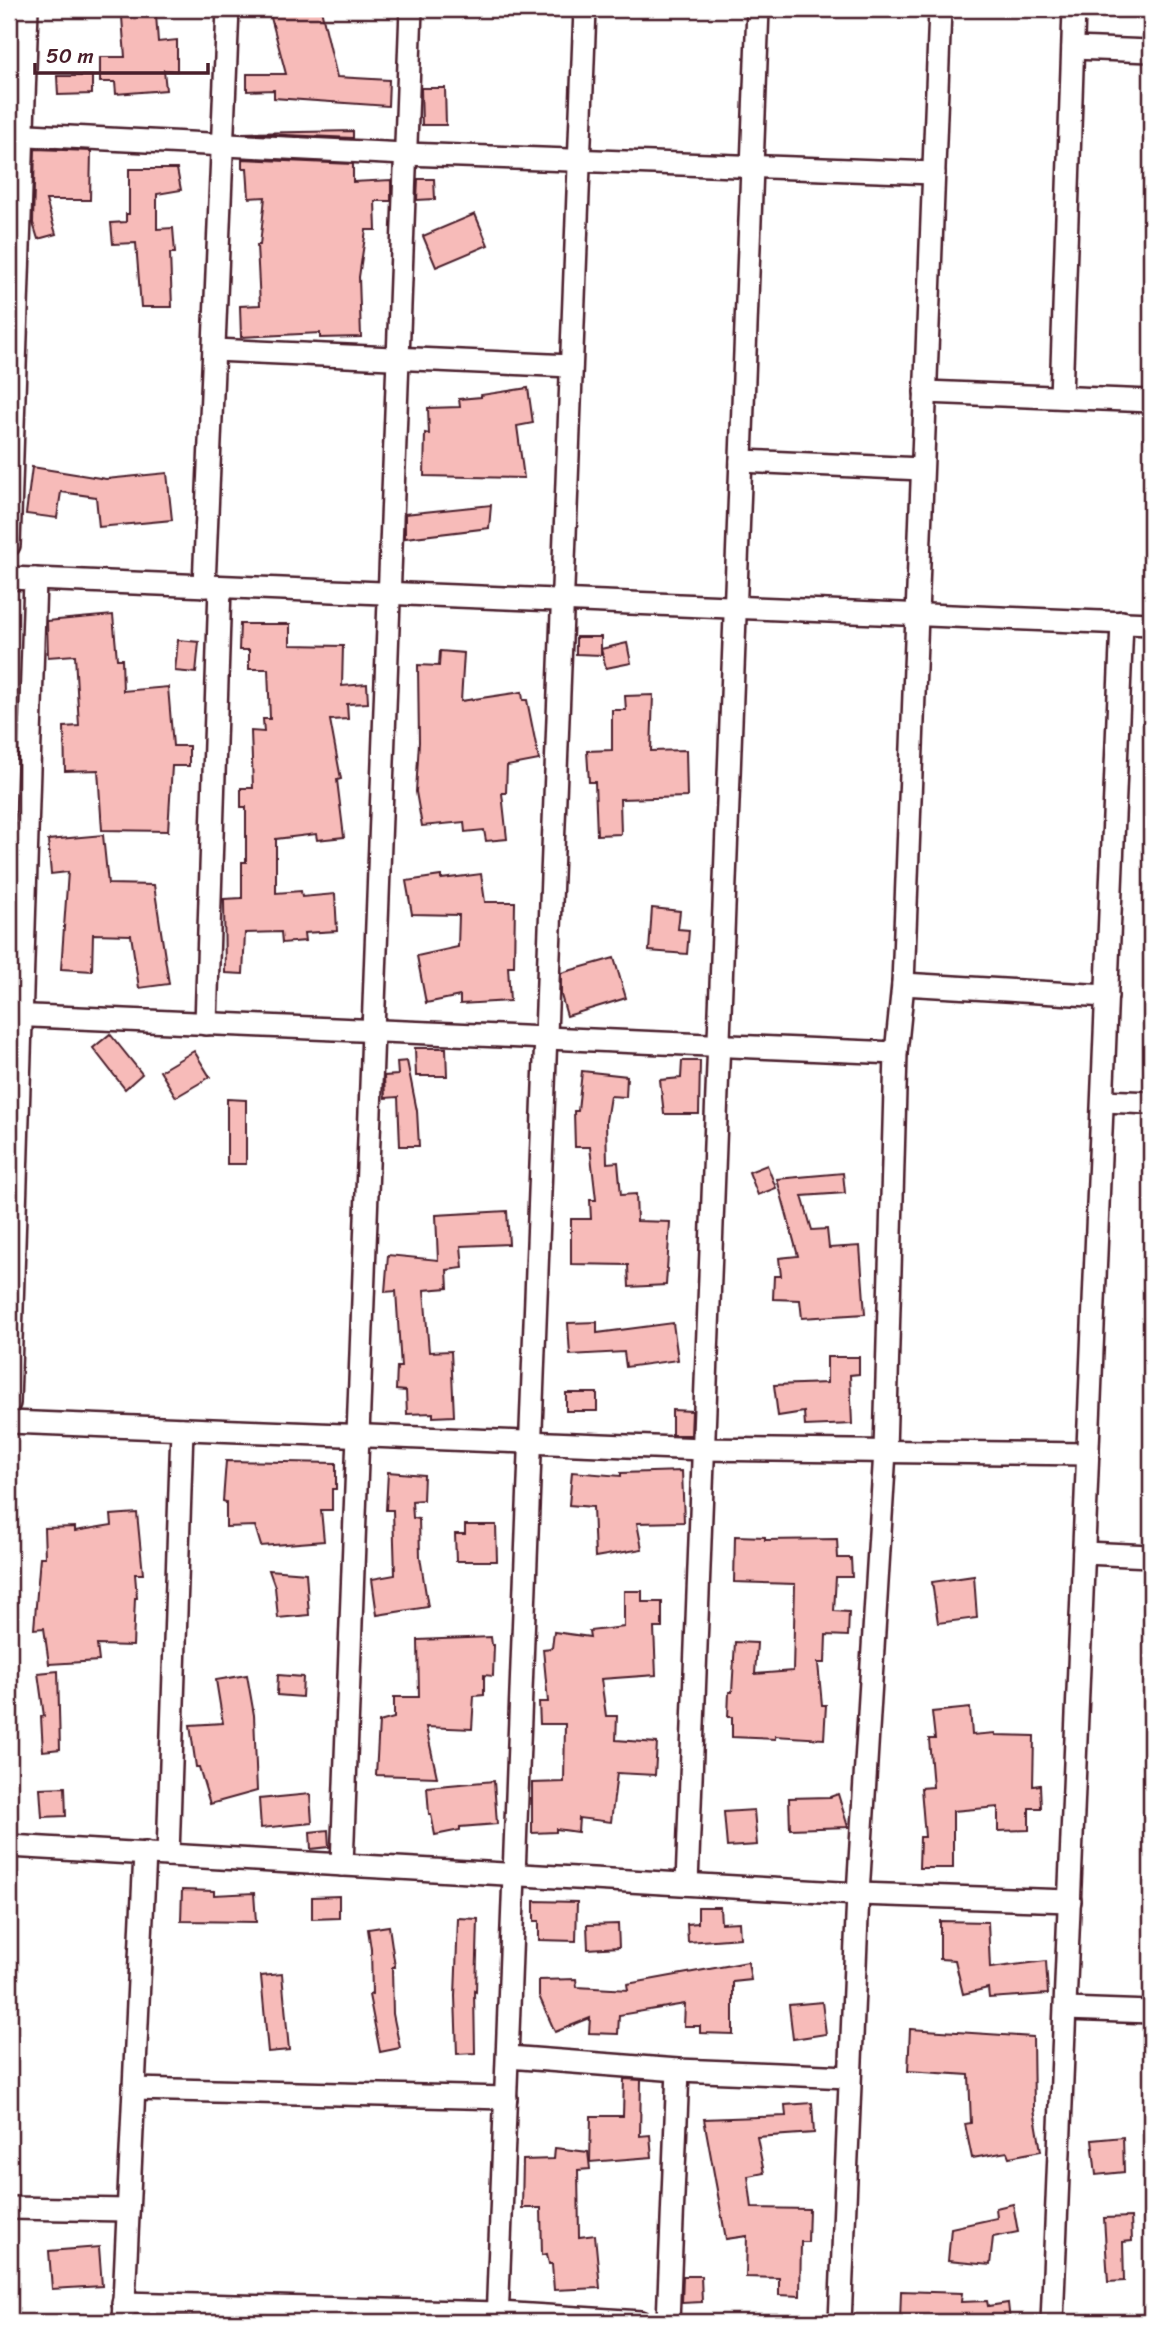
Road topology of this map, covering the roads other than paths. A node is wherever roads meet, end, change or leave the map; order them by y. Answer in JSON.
{"nodes":[{"id":1,"x":26,"y":9,"type":"edge"},
{"id":2,"x":228,"y":9,"type":"edge"},
{"id":3,"x":411,"y":9,"type":"edge"},
{"id":4,"x":585,"y":9,"type":"edge"},
{"id":5,"x":758,"y":9,"type":"edge"},
{"id":6,"x":940,"y":9,"type":"edge"},
{"id":7,"x":1074,"y":9,"type":"edge"},
{"id":8,"x":1073,"y":48,"type":"junction"},
{"id":9,"x":1151,"y":51,"type":"edge"},
{"id":10,"x":15,"y":134,"type":"edge"},
{"id":11,"x":223,"y":143,"type":"junction"},
{"id":12,"x":405,"y":154,"type":"junction"},
{"id":13,"x":579,"y":160,"type":"junction"},
{"id":14,"x":752,"y":166,"type":"junction"},
{"id":15,"x":934,"y":173,"type":"junction"},
{"id":16,"x":214,"y":350,"type":"junction"},
{"id":17,"x":398,"y":358,"type":"junction"},
{"id":18,"x":571,"y":366,"type":"junction"},
{"id":19,"x":925,"y":392,"type":"junction"},
{"id":20,"x":1060,"y":397,"type":"junction"},
{"id":21,"x":1151,"y":401,"type":"edge"},
{"id":22,"x":741,"y":461,"type":"junction"},
{"id":23,"x":922,"y":469,"type":"junction"},
{"id":24,"x":9,"y":545,"type":"edge"},
{"id":25,"x":9,"y":578,"type":"edge"},
{"id":26,"x":35,"y":579,"type":"junction"},
{"id":27,"x":212,"y":586,"type":"junction"},
{"id":28,"x":389,"y":593,"type":"junction"},
{"id":29,"x":562,"y":600,"type":"junction"},
{"id":30,"x":735,"y":607,"type":"junction"},
{"id":31,"x":916,"y":614,"type":"junction"},
{"id":32,"x":1122,"y":622,"type":"junction"},
{"id":33,"x":1151,"y":624,"type":"edge"},
{"id":34,"x":903,"y":984,"type":"junction"},
{"id":35,"x":1107,"y":996,"type":"junction"},
{"id":36,"x":15,"y":1015,"type":"edge"},
{"id":37,"x":206,"y":1024,"type":"junction"},
{"id":38,"x":372,"y":1031,"type":"junction"},
{"id":39,"x":546,"y":1038,"type":"junction"},
{"id":40,"x":719,"y":1046,"type":"junction"},
{"id":41,"x":896,"y":1053,"type":"junction"},
{"id":42,"x":1103,"y":1101,"type":"junction"},
{"id":43,"x":1151,"y":1103,"type":"edge"},
{"id":44,"x":9,"y":1403,"type":"edge"},
{"id":45,"x":9,"y":1422,"type":"edge"},
{"id":46,"x":183,"y":1429,"type":"junction"},
{"id":47,"x":358,"y":1435,"type":"junction"},
{"id":48,"x":531,"y":1442,"type":"junction"},
{"id":49,"x":703,"y":1449,"type":"junction"},
{"id":50,"x":884,"y":1451,"type":"junction"},
{"id":51,"x":1088,"y":1454,"type":"junction"},
{"id":52,"x":1084,"y":1553,"type":"junction"},
{"id":53,"x":1151,"y":1556,"type":"edge"},
{"id":54,"x":9,"y":1846,"type":"edge"},
{"id":55,"x":145,"y":1853,"type":"junction"},
{"id":56,"x":168,"y":1855,"type":"junction"},
{"id":57,"x":342,"y":1865,"type":"junction"},
{"id":58,"x":515,"y":1874,"type":"junction"},
{"id":59,"x":687,"y":1884,"type":"junction"},
{"id":60,"x":858,"y":1894,"type":"junction"},
{"id":61,"x":1070,"y":1901,"type":"junction"},
{"id":62,"x":1066,"y":2009,"type":"junction"},
{"id":63,"x":1151,"y":2012,"type":"edge"},
{"id":64,"x":508,"y":2057,"type":"junction"},
{"id":65,"x":678,"y":2070,"type":"junction"},
{"id":66,"x":849,"y":2077,"type":"junction"},
{"id":67,"x":134,"y":2089,"type":"junction"},
{"id":68,"x":506,"y":2098,"type":"junction"},
{"id":69,"x":9,"y":2208,"type":"edge"},
{"id":70,"x":128,"y":2210,"type":"junction"},
{"id":71,"x":123,"y":2313,"type":"edge"},
{"id":72,"x":323,"y":2315,"type":"edge"},
{"id":73,"x":497,"y":2318,"type":"edge"},
{"id":74,"x":641,"y":2322,"type":"edge"},
{"id":75,"x":668,"y":2322,"type":"edge"},
{"id":76,"x":839,"y":2322,"type":"edge"},
{"id":77,"x":1052,"y":2322,"type":"edge"}],
"edges":[{"from":1,"to":10,"type":"street"},
{"from":2,"to":11,"type":"street"},
{"from":3,"to":12,"type":"street"},
{"from":4,"to":13,"type":"street"},
{"from":5,"to":14,"type":"street"},
{"from":6,"to":15,"type":"street"},
{"from":7,"to":8,"type":"street"},
{"from":8,"to":9,"type":"street"},
{"from":8,"to":20,"type":"street"},
{"from":10,"to":11,"type":"street"},
{"from":10,"to":24,"type":"street"},
{"from":11,"to":12,"type":"street"},
{"from":11,"to":16,"type":"street"},
{"from":12,"to":13,"type":"street"},
{"from":12,"to":17,"type":"street"},
{"from":13,"to":14,"type":"street"},
{"from":13,"to":18,"type":"street"},
{"from":14,"to":15,"type":"street"},
{"from":14,"to":22,"type":"street"},
{"from":15,"to":19,"type":"street"},
{"from":16,"to":17,"type":"street"},
{"from":16,"to":27,"type":"street"},
{"from":17,"to":18,"type":"street"},
{"from":17,"to":28,"type":"street"},
{"from":18,"to":29,"type":"street"},
{"from":19,"to":20,"type":"street"},
{"from":19,"to":23,"type":"street"},
{"from":20,"to":21,"type":"street"},
{"from":22,"to":23,"type":"street"},
{"from":22,"to":30,"type":"street"},
{"from":23,"to":31,"type":"street"},
{"from":25,"to":26,"type":"street"},
{"from":26,"to":27,"type":"street"},
{"from":26,"to":36,"type":"street"},
{"from":27,"to":28,"type":"street"},
{"from":27,"to":37,"type":"street"},
{"from":28,"to":29,"type":"street"},
{"from":28,"to":38,"type":"street"},
{"from":29,"to":30,"type":"street"},
{"from":29,"to":39,"type":"street"},
{"from":30,"to":31,"type":"street"},
{"from":30,"to":40,"type":"street"},
{"from":31,"to":32,"type":"street"},
{"from":31,"to":34,"type":"street"},
{"from":32,"to":33,"type":"street"},
{"from":32,"to":35,"type":"street"},
{"from":34,"to":35,"type":"street"},
{"from":34,"to":41,"type":"street"},
{"from":35,"to":42,"type":"street"},
{"from":36,"to":37,"type":"street"},
{"from":36,"to":44,"type":"street"},
{"from":37,"to":38,"type":"street"},
{"from":38,"to":39,"type":"street"},
{"from":38,"to":47,"type":"street"},
{"from":39,"to":40,"type":"street"},
{"from":39,"to":48,"type":"street"},
{"from":40,"to":41,"type":"street"},
{"from":40,"to":49,"type":"street"},
{"from":41,"to":50,"type":"street"},
{"from":42,"to":43,"type":"street"},
{"from":42,"to":51,"type":"street"},
{"from":45,"to":46,"type":"street"},
{"from":46,"to":47,"type":"street"},
{"from":46,"to":56,"type":"street"},
{"from":47,"to":48,"type":"street"},
{"from":47,"to":57,"type":"street"},
{"from":48,"to":49,"type":"street"},
{"from":48,"to":58,"type":"street"},
{"from":49,"to":50,"type":"street"},
{"from":49,"to":59,"type":"street"},
{"from":50,"to":51,"type":"street"},
{"from":50,"to":60,"type":"street"},
{"from":51,"to":52,"type":"street"},
{"from":52,"to":53,"type":"street"},
{"from":52,"to":61,"type":"street"},
{"from":54,"to":55,"type":"street"},
{"from":55,"to":56,"type":"street"},
{"from":55,"to":67,"type":"street"},
{"from":56,"to":57,"type":"street"},
{"from":57,"to":58,"type":"street"},
{"from":58,"to":59,"type":"street"},
{"from":58,"to":64,"type":"street"},
{"from":59,"to":60,"type":"street"},
{"from":60,"to":61,"type":"street"},
{"from":60,"to":66,"type":"street"},
{"from":61,"to":62,"type":"street"},
{"from":62,"to":63,"type":"street"},
{"from":62,"to":77,"type":"street"},
{"from":64,"to":65,"type":"street"},
{"from":64,"to":68,"type":"street"},
{"from":65,"to":66,"type":"street"},
{"from":65,"to":75,"type":"street"},
{"from":66,"to":76,"type":"street"},
{"from":67,"to":68,"type":"street"},
{"from":67,"to":70,"type":"street"},
{"from":68,"to":73,"type":"street"},
{"from":69,"to":70,"type":"street"},
{"from":70,"to":71,"type":"street"},
{"from":71,"to":72,"type":"street"},
{"from":72,"to":73,"type":"street"},
{"from":73,"to":74,"type":"street"}]}
